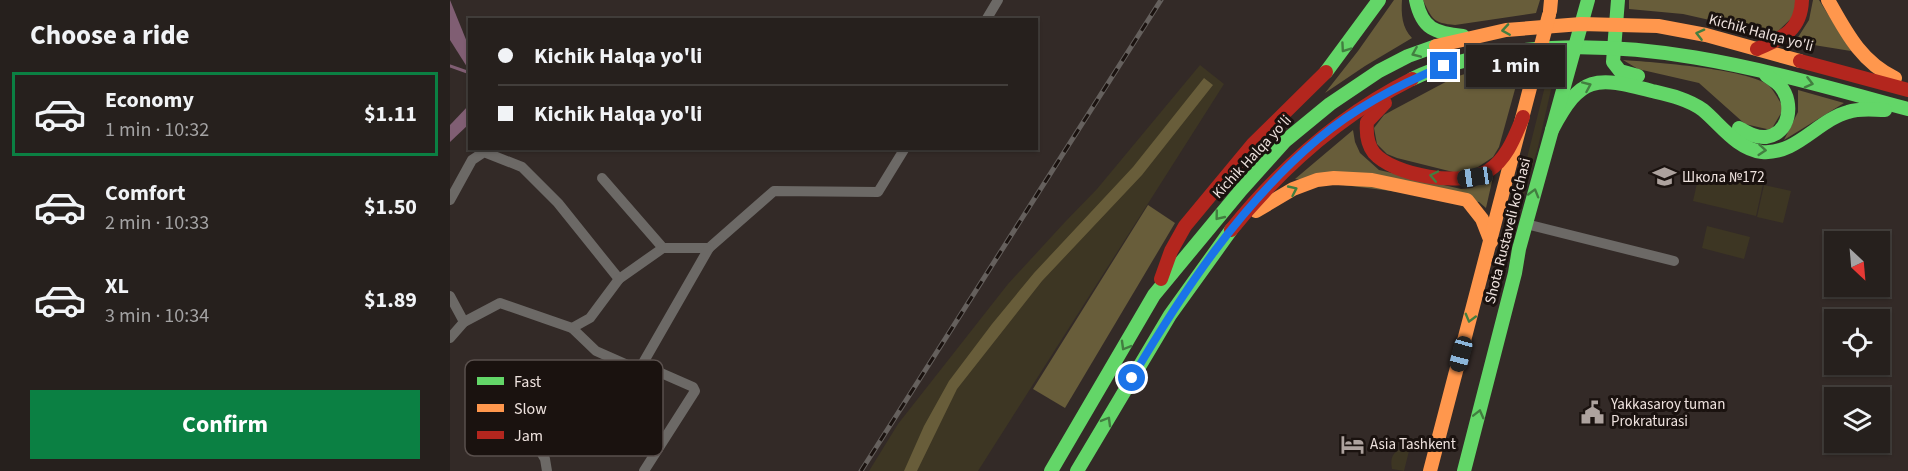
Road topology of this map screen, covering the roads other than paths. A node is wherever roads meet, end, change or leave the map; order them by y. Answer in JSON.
{"nodes":[{"id":1,"x":998,"y":0,"type":"edge"},
{"id":2,"x":1379,"y":0,"type":"edge"},
{"id":3,"x":1416,"y":0,"type":"edge"},
{"id":4,"x":1588,"y":0,"type":"edge"},
{"id":5,"x":1618,"y":0,"type":"edge"},
{"id":6,"x":1802,"y":0,"type":"edge"},
{"id":7,"x":1828,"y":0,"type":"edge"},
{"id":8,"x":1552,"y":4,"type":"edge"},
{"id":9,"x":987,"y":18,"type":"edge"},
{"id":10,"x":1472,"y":36,"type":"junction"},
{"id":11,"x":1757,"y":49,"type":"junction"},
{"id":12,"x":1752,"y":69,"type":"junction"},
{"id":13,"x":1420,"y":76,"type":"junction"},
{"id":14,"x":1908,"y":83,"type":"edge"},
{"id":15,"x":1908,"y":90,"type":"edge"},
{"id":16,"x":1908,"y":110,"type":"edge"},
{"id":17,"x":1523,"y":117,"type":"junction"},
{"id":18,"x":1552,"y":130,"type":"junction"},
{"id":19,"x":904,"y":150,"type":"edge"},
{"id":20,"x":602,"y":178,"type":"dead end"},
{"id":21,"x":450,"y":200,"type":"edge"},
{"id":22,"x":1237,"y":224,"type":"junction"},
{"id":23,"x":1526,"y":224,"type":"junction"},
{"id":24,"x":1491,"y":242,"type":"junction"},
{"id":25,"x":663,"y":248,"type":"junction"},
{"id":26,"x":709,"y":248,"type":"junction"},
{"id":27,"x":1674,"y":261,"type":"dead end"},
{"id":28,"x":619,"y":279,"type":"junction"},
{"id":29,"x":1154,"y":295,"type":"junction"},
{"id":30,"x":450,"y":296,"type":"edge"},
{"id":31,"x":464,"y":322,"type":"junction"},
{"id":32,"x":572,"y":328,"type":"junction"},
{"id":33,"x":450,"y":338,"type":"edge"},
{"id":34,"x":616,"y":360,"type":"edge"},
{"id":35,"x":645,"y":360,"type":"edge"},
{"id":36,"x":663,"y":374,"type":"edge"},
{"id":37,"x":663,"y":441,"type":"edge"},
{"id":38,"x":543,"y":456,"type":"edge"},
{"id":39,"x":654,"y":456,"type":"edge"},
{"id":40,"x":547,"y":471,"type":"edge"},
{"id":41,"x":644,"y":471,"type":"edge"},
{"id":42,"x":1051,"y":471,"type":"edge"},
{"id":43,"x":1077,"y":471,"type":"edge"},
{"id":44,"x":1430,"y":471,"type":"edge"},
{"id":45,"x":1464,"y":471,"type":"edge"}],
"edges":[{"from":1,"to":9,"type":"street"},
{"from":2,"to":29,"type":"main road","one_way":true},
{"from":3,"to":10,"type":"main road"},
{"from":4,"to":18,"type":"main road","name":"Shota Rustaveli ko'chasi"},
{"from":5,"to":12,"type":"main road"},
{"from":6,"to":11,"type":"main road"},
{"from":7,"to":14,"type":"main road"},
{"from":8,"to":17,"type":"main road","name":"Shota Rustaveli ko'chasi"},
{"from":11,"to":10,"type":"main road","name":"Kichik Halqa yo'li","one_way":true},
{"from":10,"to":29,"type":"main road","name":"Kichik Halqa yo'li","one_way":true},
{"from":11,"to":15,"type":"main road","name":"Kichik Halqa yo'li"},
{"from":12,"to":13,"type":"main road"},
{"from":12,"to":16,"type":"main road","one_way":true},
{"from":17,"to":13,"type":"main road","one_way":true},
{"from":13,"to":22,"type":"main road"},
{"from":18,"to":16,"type":"main road","one_way":true},
{"from":17,"to":24,"type":"main road","name":"Shota Rustaveli ko'chasi"},
{"from":23,"to":18,"type":"main road","name":"Shota Rustaveli ko'chasi","one_way":true},
{"from":19,"to":26,"type":"street"},
{"from":20,"to":25,"type":"street"},
{"from":21,"to":28,"type":"street"},
{"from":22,"to":24,"type":"main road","one_way":true},
{"from":43,"to":22,"type":"main road","one_way":true},
{"from":23,"to":27,"type":"street"},
{"from":45,"to":23,"type":"main road","name":"Shota Rustaveli ko'chasi","one_way":true},
{"from":24,"to":44,"type":"main road","name":"Shota Rustaveli ko'chasi","one_way":true},
{"from":25,"to":26,"type":"street"},
{"from":25,"to":28,"type":"street"},
{"from":26,"to":35,"type":"street"},
{"from":28,"to":32,"type":"street"},
{"from":29,"to":42,"type":"main road","name":"Kichik Halqa yo'li","one_way":true},
{"from":30,"to":31,"type":"street"},
{"from":31,"to":32,"type":"street"},
{"from":31,"to":33,"type":"street"},
{"from":32,"to":34,"type":"street"},
{"from":36,"to":37,"type":"street"},
{"from":38,"to":40,"type":"street"},
{"from":39,"to":41,"type":"street"}]}
